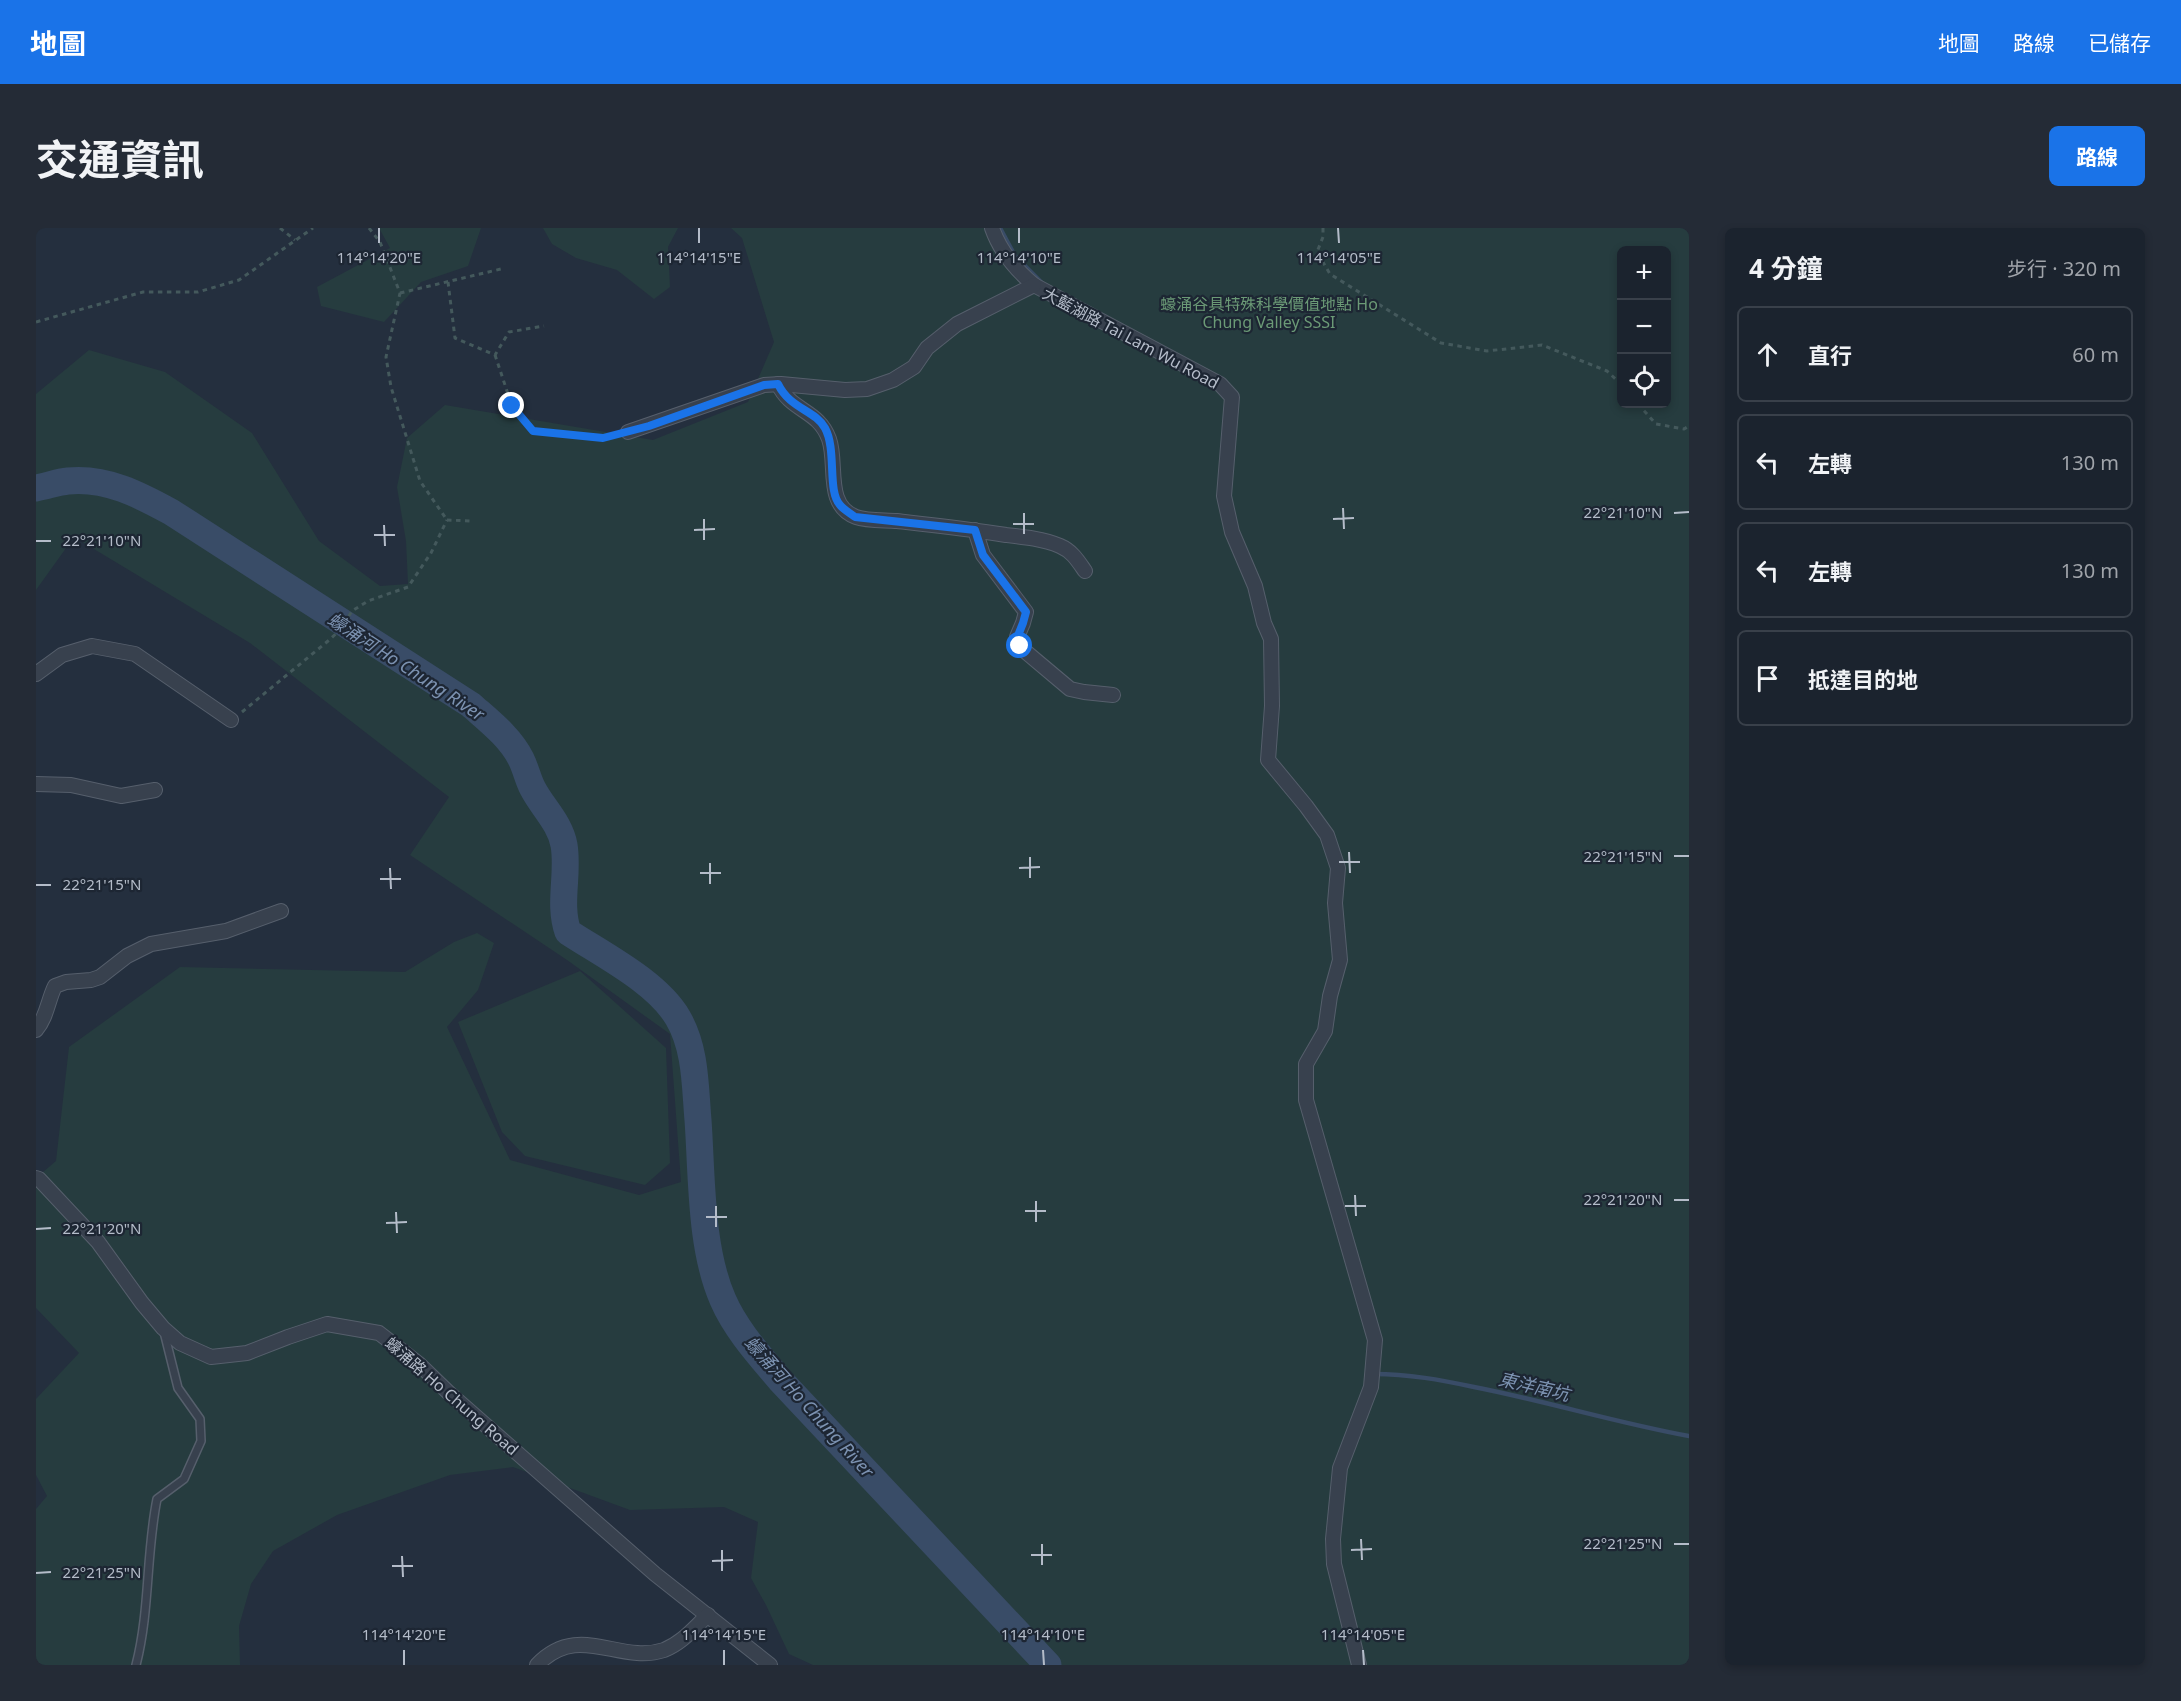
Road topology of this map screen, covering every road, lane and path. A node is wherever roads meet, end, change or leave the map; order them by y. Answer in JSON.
{"nodes":[{"id":1,"x":280,"y":228,"type":"edge"},
{"id":2,"x":313,"y":228,"type":"edge"},
{"id":3,"x":369,"y":228,"type":"edge"},
{"id":4,"x":992,"y":228,"type":"edge"},
{"id":5,"x":1323,"y":228,"type":"edge"},
{"id":6,"x":295,"y":240,"type":"junction"},
{"id":7,"x":501,"y":269,"type":"dead end"},
{"id":8,"x":448,"y":282,"type":"junction"},
{"id":9,"x":1034,"y":285,"type":"junction"},
{"id":10,"x":400,"y":293,"type":"junction"},
{"id":11,"x":36,"y":322,"type":"edge"},
{"id":12,"x":544,"y":326,"type":"dead end"},
{"id":13,"x":495,"y":355,"type":"junction"},
{"id":14,"x":1617,"y":381,"type":"edge"},
{"id":15,"x":778,"y":384,"type":"junction"},
{"id":16,"x":1642,"y":408,"type":"edge"},
{"id":17,"x":1689,"y":426,"type":"edge"},
{"id":18,"x":628,"y":432,"type":"joint"},
{"id":19,"x":447,"y":520,"type":"junction"},
{"id":20,"x":471,"y":521,"type":"dead end"},
{"id":21,"x":975,"y":530,"type":"junction"},
{"id":22,"x":1085,"y":571,"type":"dead end"},
{"id":23,"x":36,"y":675,"type":"edge"},
{"id":24,"x":1113,"y":695,"type":"dead end"},
{"id":25,"x":231,"y":720,"type":"joint"},
{"id":26,"x":36,"y":784,"type":"edge"},
{"id":27,"x":155,"y":790,"type":"dead end"},
{"id":28,"x":281,"y":911,"type":"dead end"},
{"id":29,"x":36,"y":1030,"type":"edge"},
{"id":30,"x":36,"y":1178,"type":"edge"},
{"id":31,"x":163,"y":1328,"type":"junction"},
{"id":32,"x":708,"y":1615,"type":"junction"},
{"id":33,"x":136,"y":1665,"type":"edge"},
{"id":34,"x":537,"y":1665,"type":"edge"},
{"id":35,"x":770,"y":1665,"type":"edge"},
{"id":36,"x":1359,"y":1665,"type":"edge"}],
"edges":[{"from":1,"to":6,"type":"path"},
{"from":2,"to":6,"type":"path"},
{"from":3,"to":10,"type":"path"},
{"from":4,"to":9,"type":"street","name":"大藍湖路 Tai Lam Wu Road"},
{"from":5,"to":14,"type":"path"},
{"from":6,"to":11,"type":"path"},
{"from":7,"to":8,"type":"path"},
{"from":8,"to":10,"type":"path"},
{"from":8,"to":13,"type":"path"},
{"from":9,"to":15,"type":"street"},
{"from":9,"to":36,"type":"street","name":"大藍湖路 Tai Lam Wu Road"},
{"from":10,"to":19,"type":"path"},
{"from":12,"to":13,"type":"path"},
{"from":13,"to":18,"type":"path"},
{"from":15,"to":18,"type":"street"},
{"from":15,"to":21,"type":"street"},
{"from":16,"to":17,"type":"path"},
{"from":19,"to":20,"type":"path"},
{"from":19,"to":25,"type":"path"},
{"from":21,"to":22,"type":"street"},
{"from":21,"to":24,"type":"street"},
{"from":23,"to":25,"type":"street"},
{"from":26,"to":27,"type":"street"},
{"from":28,"to":29,"type":"street"},
{"from":30,"to":31,"type":"street","name":"蠔涌路 Ho Chung Road"},
{"from":31,"to":32,"type":"street","name":"蠔涌路 Ho Chung Road"},
{"from":31,"to":33,"type":"lane"},
{"from":32,"to":34,"type":"street"},
{"from":32,"to":35,"type":"street","name":"蠔涌路 Ho Chung Road"}]}
